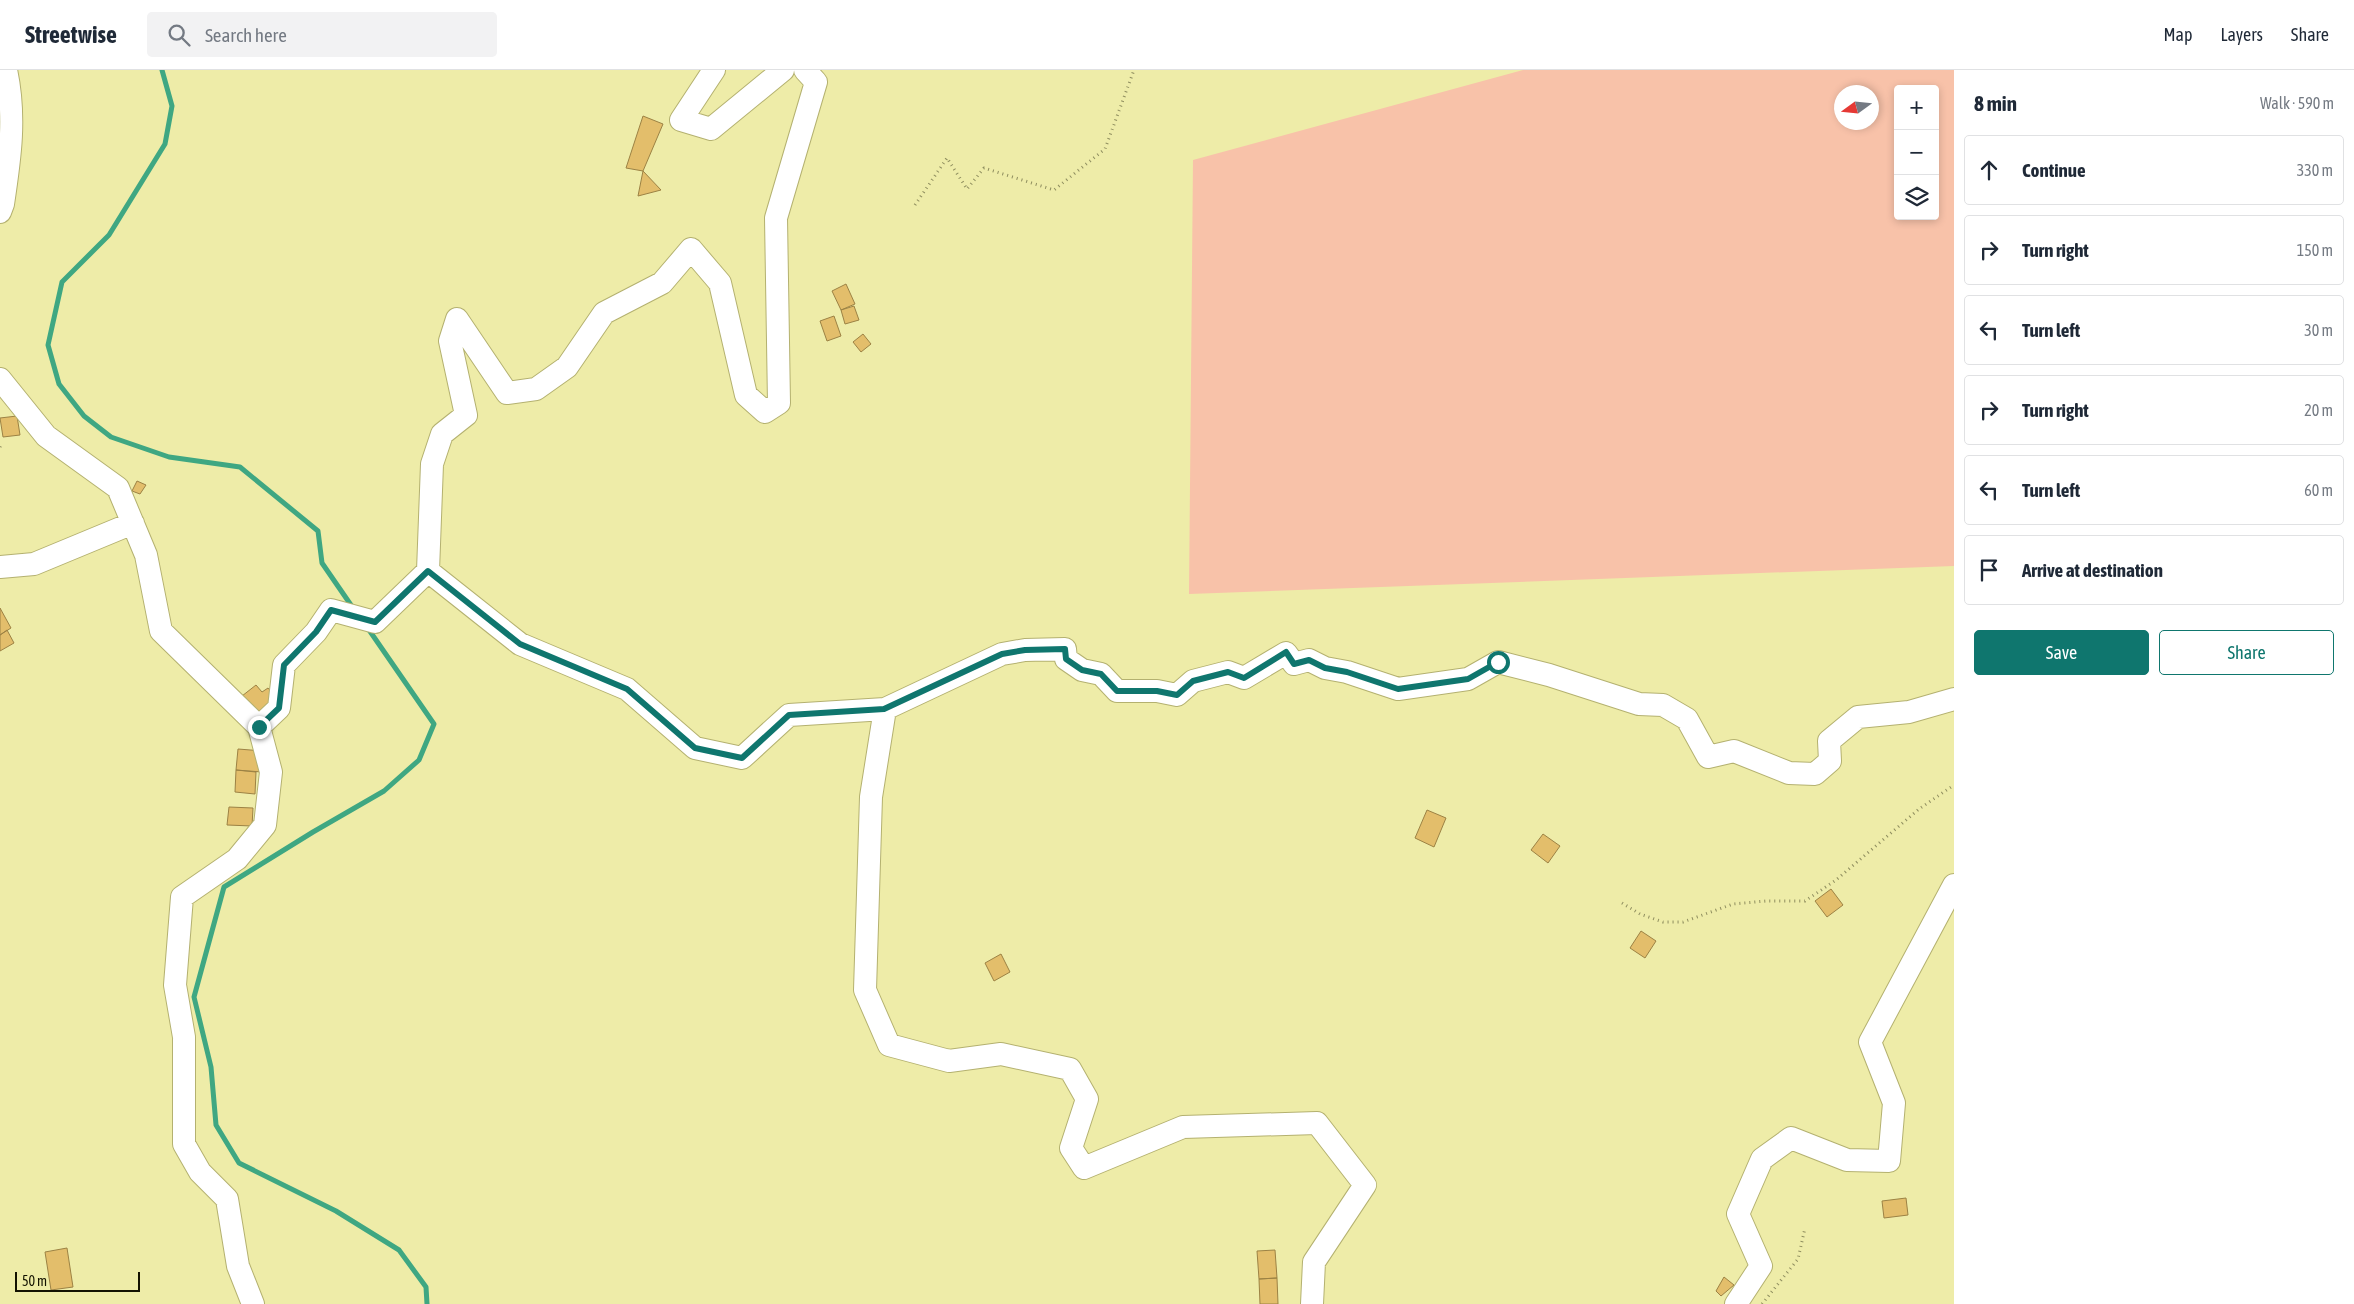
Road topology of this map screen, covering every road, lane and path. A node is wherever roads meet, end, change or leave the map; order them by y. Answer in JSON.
{"nodes":[{"id":1,"x":6,"y":70,"type":"edge"},
{"id":2,"x":714,"y":70,"type":"edge"},
{"id":3,"x":783,"y":70,"type":"edge"},
{"id":4,"x":805,"y":70,"type":"edge"},
{"id":5,"x":1134,"y":70,"type":"edge"},
{"id":6,"x":915,"y":205,"type":"dead end"},
{"id":7,"x":0,"y":212,"type":"edge"},
{"id":8,"x":0,"y":379,"type":"edge"},
{"id":9,"x":133,"y":523,"type":"junction"},
{"id":10,"x":0,"y":567,"type":"edge"},
{"id":11,"x":428,"y":571,"type":"junction"},
{"id":12,"x":1954,"y":699,"type":"edge"},
{"id":13,"x":884,"y":709,"type":"junction"},
{"id":14,"x":259,"y":727,"type":"junction"},
{"id":15,"x":1954,"y":785,"type":"edge"},
{"id":16,"x":1954,"y":885,"type":"edge"},
{"id":17,"x":1622,"y":903,"type":"dead end"},
{"id":18,"x":1806,"y":1228,"type":"dead end"},
{"id":19,"x":253,"y":1304,"type":"edge"},
{"id":20,"x":1312,"y":1304,"type":"edge"},
{"id":21,"x":1736,"y":1304,"type":"edge"},
{"id":22,"x":1762,"y":1304,"type":"edge"}],
"edges":[{"from":1,"to":7,"type":"street"},
{"from":2,"to":3,"type":"street"},
{"from":4,"to":11,"type":"street"},
{"from":5,"to":6,"type":"path"},
{"from":8,"to":9,"type":"street"},
{"from":9,"to":10,"type":"street"},
{"from":9,"to":14,"type":"street"},
{"from":11,"to":13,"type":"street"},
{"from":11,"to":14,"type":"street"},
{"from":12,"to":13,"type":"street"},
{"from":13,"to":20,"type":"street"},
{"from":14,"to":19,"type":"street"},
{"from":15,"to":17,"type":"path"},
{"from":16,"to":21,"type":"street"},
{"from":18,"to":22,"type":"path"}]}
